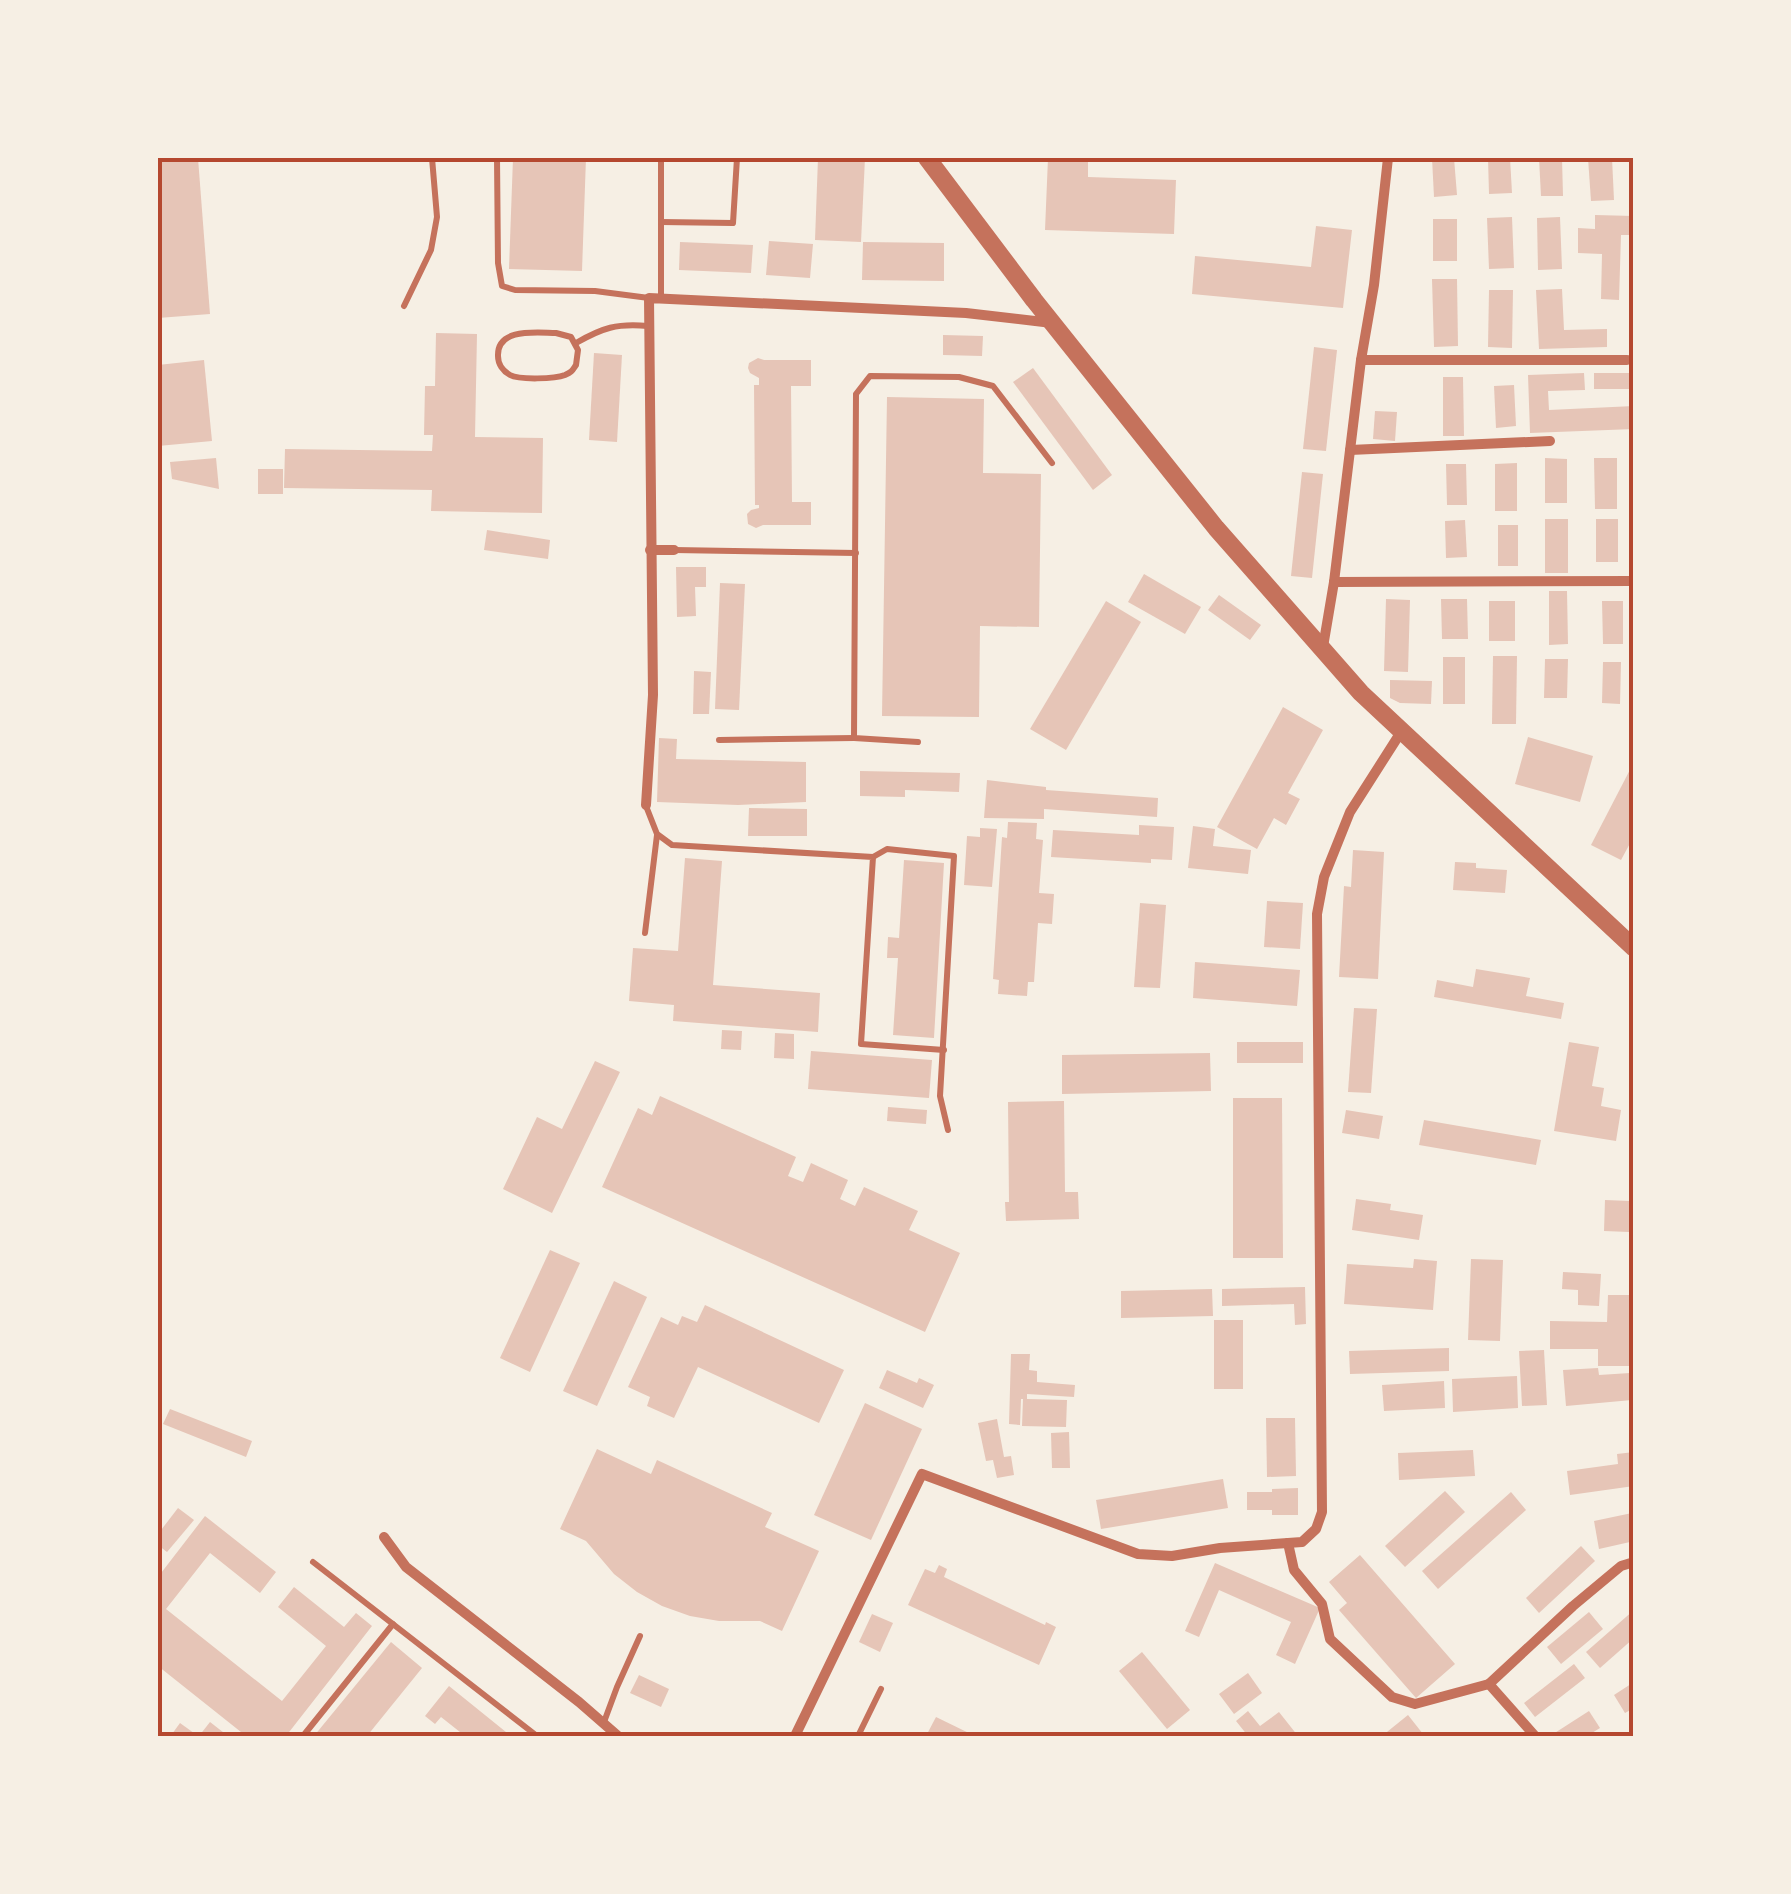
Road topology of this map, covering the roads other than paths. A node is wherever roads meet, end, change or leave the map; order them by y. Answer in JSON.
{"nodes":[{"id":1,"x":432,"y":158,"type":"edge"},
{"id":2,"x":496,"y":158,"type":"edge"},
{"id":3,"x":661,"y":158,"type":"edge"},
{"id":4,"x":737,"y":158,"type":"edge"},
{"id":5,"x":926,"y":158,"type":"edge"},
{"id":6,"x":1388,"y":158,"type":"edge"},
{"id":7,"x":661,"y":222,"type":"junction"},
{"id":8,"x":655,"y":298,"type":"junction"},
{"id":9,"x":404,"y":306,"type":"dead end"},
{"id":10,"x":1053,"y":324,"type":"junction"},
{"id":11,"x":649,"y":326,"type":"junction"},
{"id":12,"x":576,"y":343,"type":"junction"},
{"id":13,"x":1361,"y":360,"type":"junction"},
{"id":14,"x":1628,"y":360,"type":"dead end"},
{"id":15,"x":1550,"y":441,"type":"dead end"},
{"id":16,"x":1350,"y":450,"type":"junction"},
{"id":17,"x":1052,"y":463,"type":"dead end"},
{"id":18,"x":650,"y":550,"type":"junction"},
{"id":19,"x":674,"y":550,"type":"joint"},
{"id":20,"x":856,"y":553,"type":"junction"},
{"id":21,"x":1634,"y":581,"type":"edge"},
{"id":22,"x":1334,"y":582,"type":"junction"},
{"id":23,"x":1323,"y":648,"type":"junction"},
{"id":24,"x":1401,"y":732,"type":"junction"},
{"id":25,"x":854,"y":738,"type":"junction"},
{"id":26,"x":719,"y":740,"type":"dead end"},
{"id":27,"x":918,"y":742,"type":"dead end"},
{"id":28,"x":646,"y":805,"type":"joint"},
{"id":29,"x":657,"y":834,"type":"junction"},
{"id":30,"x":873,"y":857,"type":"junction"},
{"id":31,"x":645,"y":933,"type":"dead end"},
{"id":32,"x":1634,"y":948,"type":"edge"},
{"id":33,"x":944,"y":1050,"type":"junction"},
{"id":34,"x":948,"y":1130,"type":"dead end"},
{"id":35,"x":384,"y":1537,"type":"dead end"},
{"id":36,"x":1288,"y":1543,"type":"junction"},
{"id":37,"x":313,"y":1562,"type":"dead end"},
{"id":38,"x":1634,"y":1562,"type":"edge"},
{"id":39,"x":392,"y":1624,"type":"junction"},
{"id":40,"x":640,"y":1636,"type":"dead end"},
{"id":41,"x":1489,"y":1684,"type":"junction"},
{"id":42,"x":881,"y":1689,"type":"dead end"},
{"id":43,"x":603,"y":1724,"type":"junction"},
{"id":44,"x":303,"y":1736,"type":"edge"},
{"id":45,"x":537,"y":1736,"type":"edge"},
{"id":46,"x":618,"y":1736,"type":"edge"},
{"id":47,"x":796,"y":1736,"type":"edge"},
{"id":48,"x":858,"y":1736,"type":"edge"},
{"id":49,"x":1535,"y":1736,"type":"edge"}],
"edges":[{"from":1,"to":9,"type":"lane"},
{"from":2,"to":8,"type":"lane"},
{"from":3,"to":7,"type":"lane"},
{"from":4,"to":7,"type":"lane"},
{"from":5,"to":10,"type":"street"},
{"from":6,"to":13,"type":"street"},
{"from":7,"to":8,"type":"lane"},
{"from":8,"to":10,"type":"street"},
{"from":8,"to":11,"type":"street"},
{"from":10,"to":23,"type":"street"},
{"from":11,"to":12,"type":"lane"},
{"from":11,"to":18,"type":"street"},
{"from":12,"to":12,"type":"lane"},
{"from":13,"to":14,"type":"street"},
{"from":13,"to":16,"type":"street"},
{"from":15,"to":16,"type":"street"},
{"from":16,"to":22,"type":"street"},
{"from":17,"to":20,"type":"lane"},
{"from":18,"to":19,"type":"street"},
{"from":18,"to":28,"type":"street"},
{"from":19,"to":20,"type":"lane"},
{"from":20,"to":25,"type":"lane"},
{"from":21,"to":22,"type":"street"},
{"from":22,"to":23,"type":"street"},
{"from":23,"to":24,"type":"street"},
{"from":24,"to":32,"type":"street"},
{"from":24,"to":36,"type":"street"},
{"from":25,"to":26,"type":"lane"},
{"from":25,"to":27,"type":"lane"},
{"from":28,"to":29,"type":"lane"},
{"from":29,"to":30,"type":"lane"},
{"from":29,"to":31,"type":"lane"},
{"from":30,"to":33,"type":"lane"},
{"from":30,"to":33,"type":"lane"},
{"from":33,"to":34,"type":"lane"},
{"from":35,"to":43,"type":"street"},
{"from":36,"to":41,"type":"street"},
{"from":36,"to":47,"type":"street"},
{"from":37,"to":39,"type":"lane"},
{"from":38,"to":41,"type":"street"},
{"from":39,"to":44,"type":"lane"},
{"from":39,"to":45,"type":"lane"},
{"from":40,"to":43,"type":"lane"},
{"from":41,"to":49,"type":"street"},
{"from":42,"to":48,"type":"lane"},
{"from":43,"to":46,"type":"street"}]}
